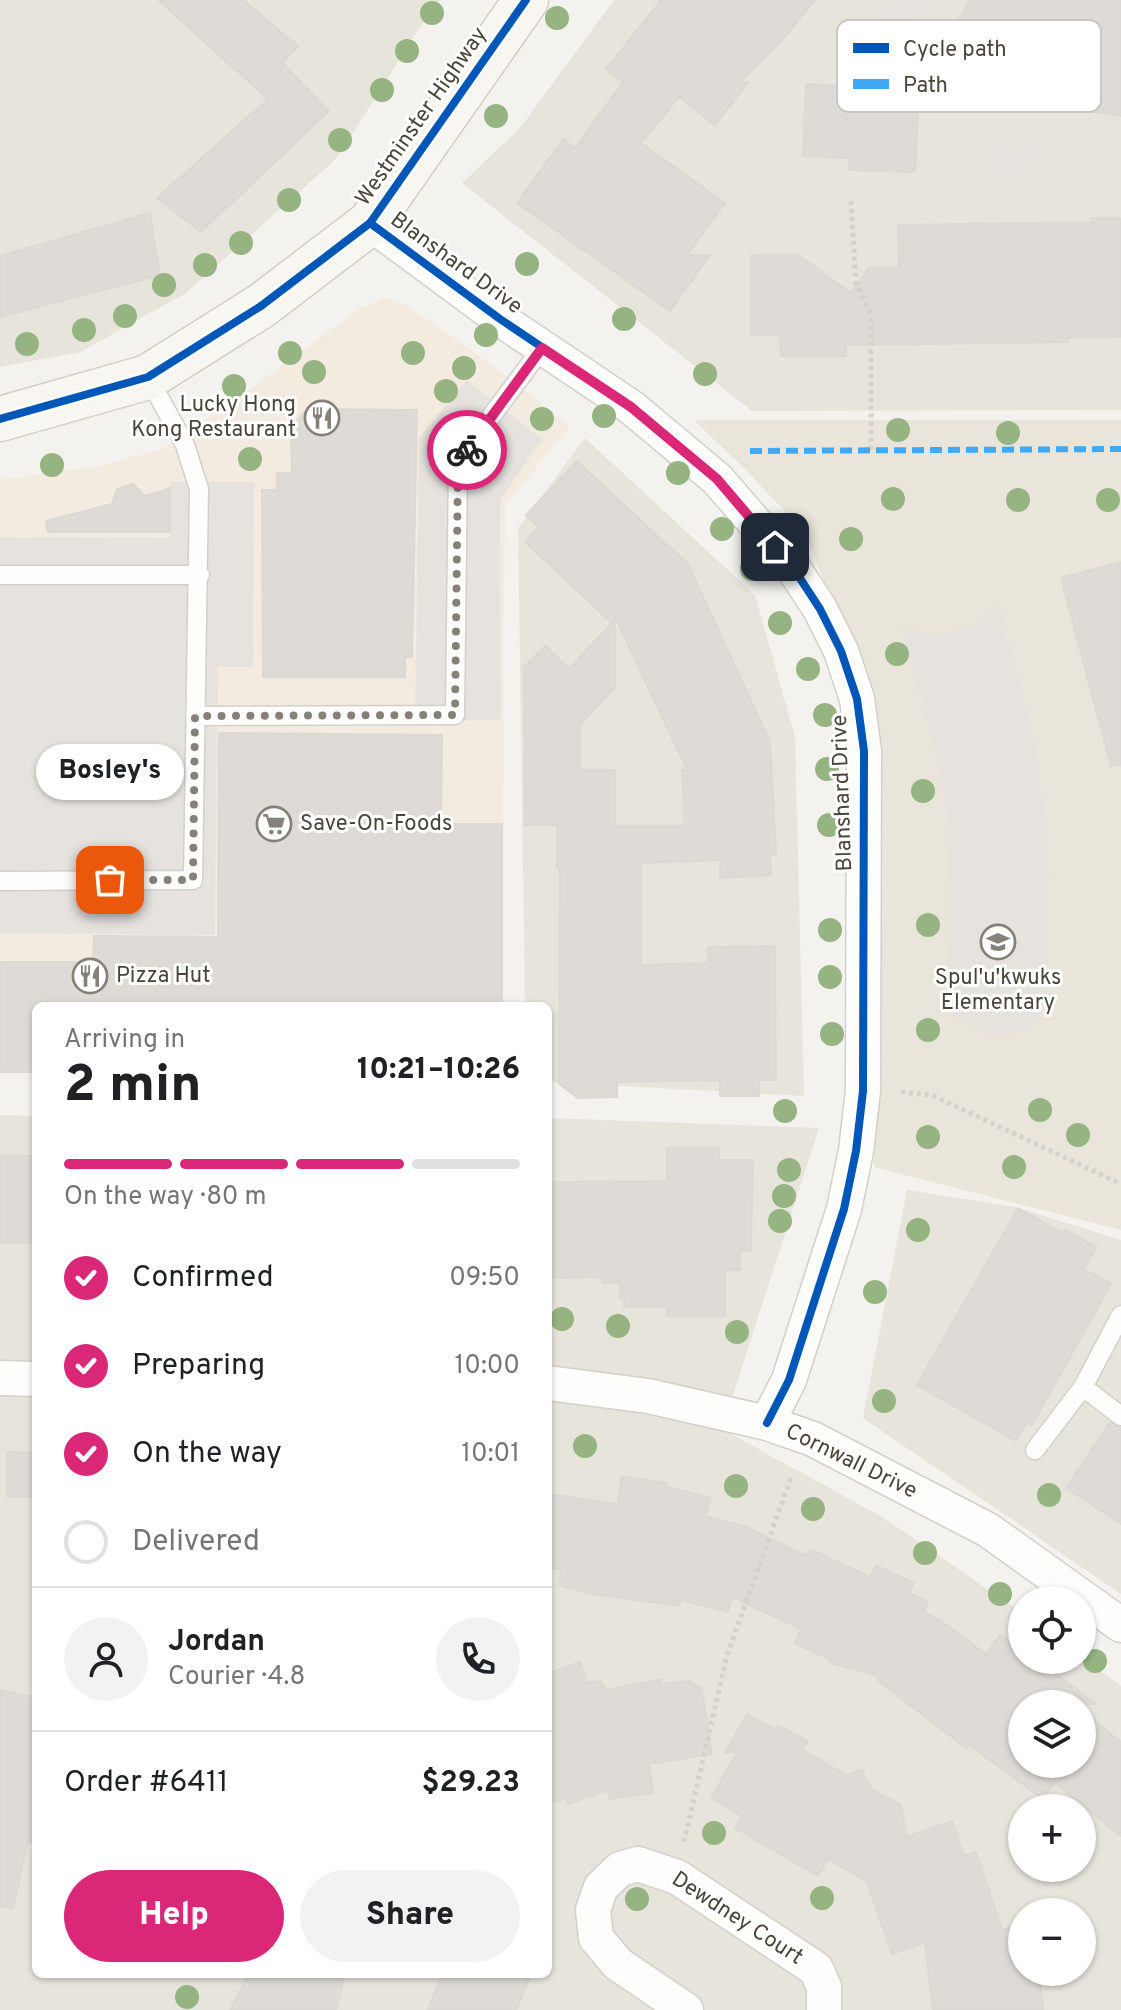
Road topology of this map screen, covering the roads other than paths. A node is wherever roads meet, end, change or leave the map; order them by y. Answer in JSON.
{"nodes":[{"id":1,"x":526,"y":0,"type":"edge"},
{"id":2,"x":370,"y":223,"type":"junction"},
{"id":3,"x":542,"y":348,"type":"junction"},
{"id":4,"x":148,"y":377,"type":"junction"},
{"id":5,"x":0,"y":419,"type":"edge"},
{"id":6,"x":0,"y":575,"type":"edge"},
{"id":7,"x":200,"y":575,"type":"junction"},
{"id":8,"x":195,"y":716,"type":"junction"},
{"id":9,"x":0,"y":881,"type":"edge"},
{"id":10,"x":1121,"y":1315,"type":"edge"},
{"id":11,"x":0,"y":1378,"type":"edge"},
{"id":12,"x":32,"y":1379,"type":"edge"},
{"id":13,"x":552,"y":1384,"type":"edge"},
{"id":14,"x":1083,"y":1387,"type":"junction"},
{"id":15,"x":1121,"y":1416,"type":"edge"},
{"id":16,"x":767,"y":1423,"type":"junction"},
{"id":17,"x":1035,"y":1450,"type":"dead end"},
{"id":18,"x":1121,"y":1625,"type":"edge"},
{"id":19,"x":686,"y":2010,"type":"edge"},
{"id":20,"x":824,"y":2010,"type":"edge"}],
"edges":[{"from":1,"to":2,"type":"street","name":"Westminster Highway"},
{"from":2,"to":3,"type":"street","name":"Blanshard Drive"},
{"from":2,"to":4,"type":"street","name":"Westminster Highway"},
{"from":3,"to":8,"type":"lane"},
{"from":3,"to":16,"type":"street","name":"Blanshard Drive"},
{"from":4,"to":5,"type":"street","name":"Westminster Highway"},
{"from":4,"to":7,"type":"lane"},
{"from":6,"to":7,"type":"lane"},
{"from":7,"to":8,"type":"lane"},
{"from":8,"to":9,"type":"lane"},
{"from":10,"to":14,"type":"lane"},
{"from":11,"to":12,"type":"street"},
{"from":13,"to":16,"type":"street","name":"Cornwall Drive"},
{"from":14,"to":15,"type":"lane"},
{"from":14,"to":17,"type":"lane"},
{"from":16,"to":18,"type":"street","name":"Cornwall Drive"},
{"from":19,"to":20,"type":"street","name":"Dewdney Court"}]}
